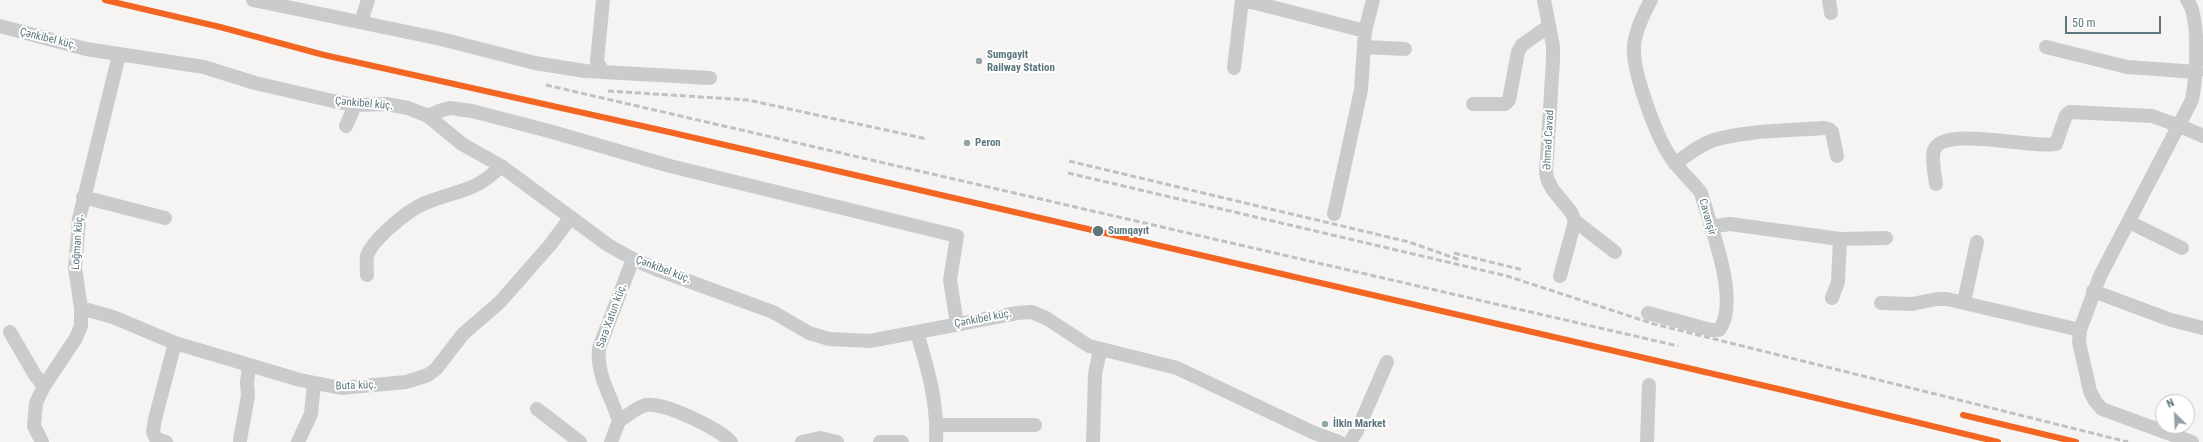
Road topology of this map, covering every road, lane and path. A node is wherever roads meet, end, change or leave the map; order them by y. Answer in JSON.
{"nodes":[{"id":1,"x":253,"y":0,"type":"edge"},
{"id":2,"x":368,"y":0,"type":"edge"},
{"id":3,"x":603,"y":0,"type":"edge"},
{"id":4,"x":1243,"y":0,"type":"edge"},
{"id":5,"x":1373,"y":0,"type":"edge"},
{"id":6,"x":1544,"y":0,"type":"edge"},
{"id":7,"x":1651,"y":0,"type":"edge"},
{"id":8,"x":2187,"y":0,"type":"edge"},
{"id":9,"x":361,"y":22,"type":"junction"},
{"id":10,"x":0,"y":26,"type":"edge"},
{"id":11,"x":1549,"y":26,"type":"junction"},
{"id":12,"x":1365,"y":31,"type":"junction"},
{"id":13,"x":1365,"y":47,"type":"junction"},
{"id":14,"x":2046,"y":47,"type":"dead end"},
{"id":15,"x":1405,"y":49,"type":"dead end"},
{"id":16,"x":119,"y":55,"type":"junction"},
{"id":17,"x":1234,"y":68,"type":"dead end"},
{"id":18,"x":603,"y":72,"type":"junction"},
{"id":19,"x":2197,"y":72,"type":"junction"},
{"id":20,"x":710,"y":78,"type":"dead end"},
{"id":21,"x":2197,"y":102,"type":"edge"},
{"id":22,"x":355,"y":104,"type":"junction"},
{"id":23,"x":1473,"y":104,"type":"dead end"},
{"id":24,"x":428,"y":116,"type":"junction"},
{"id":25,"x":346,"y":126,"type":"dead end"},
{"id":26,"x":2180,"y":126,"type":"junction"},
{"id":27,"x":2203,"y":136,"type":"edge"},
{"id":28,"x":1837,"y":156,"type":"dead end"},
{"id":29,"x":1675,"y":164,"type":"junction"},
{"id":30,"x":502,"y":166,"type":"junction"},
{"id":31,"x":1936,"y":184,"type":"dead end"},
{"id":32,"x":83,"y":197,"type":"junction"},
{"id":33,"x":1334,"y":214,"type":"dead end"},
{"id":34,"x":571,"y":217,"type":"junction"},
{"id":35,"x":165,"y":218,"type":"dead end"},
{"id":36,"x":1575,"y":221,"type":"junction"},
{"id":37,"x":2129,"y":222,"type":"junction"},
{"id":38,"x":1710,"y":227,"type":"junction"},
{"id":39,"x":1886,"y":238,"type":"dead end"},
{"id":40,"x":1840,"y":239,"type":"junction"},
{"id":41,"x":1977,"y":242,"type":"dead end"},
{"id":42,"x":2182,"y":248,"type":"dead end"},
{"id":43,"x":1615,"y":252,"type":"dead end"},
{"id":44,"x":633,"y":259,"type":"junction"},
{"id":45,"x":367,"y":275,"type":"dead end"},
{"id":46,"x":1560,"y":276,"type":"dead end"},
{"id":47,"x":2093,"y":292,"type":"junction"},
{"id":48,"x":1832,"y":298,"type":"dead end"},
{"id":49,"x":1964,"y":302,"type":"junction"},
{"id":50,"x":1881,"y":303,"type":"dead end"},
{"id":51,"x":80,"y":308,"type":"junction"},
{"id":52,"x":1648,"y":313,"type":"dead end"},
{"id":53,"x":957,"y":324,"type":"junction"},
{"id":54,"x":2203,"y":328,"type":"edge"},
{"id":55,"x":2080,"y":330,"type":"junction"},
{"id":56,"x":10,"y":332,"type":"dead end"},
{"id":57,"x":918,"y":333,"type":"junction"},
{"id":58,"x":176,"y":342,"type":"junction"},
{"id":59,"x":1100,"y":350,"type":"junction"},
{"id":60,"x":1387,"y":362,"type":"dead end"},
{"id":61,"x":249,"y":365,"type":"junction"},
{"id":62,"x":314,"y":383,"type":"junction"},
{"id":63,"x":1649,"y":385,"type":"dead end"},
{"id":64,"x":44,"y":386,"type":"junction"},
{"id":65,"x":537,"y":409,"type":"dead end"},
{"id":66,"x":619,"y":421,"type":"junction"},
{"id":67,"x":937,"y":425,"type":"junction"},
{"id":68,"x":1035,"y":425,"type":"dead end"},
{"id":69,"x":240,"y":440,"type":"dead end"},
{"id":70,"x":42,"y":442,"type":"edge"},
{"id":71,"x":166,"y":442,"type":"edge"},
{"id":72,"x":298,"y":442,"type":"edge"},
{"id":73,"x":580,"y":442,"type":"edge"},
{"id":74,"x":612,"y":442,"type":"edge"},
{"id":75,"x":731,"y":442,"type":"edge"},
{"id":76,"x":802,"y":442,"type":"edge"},
{"id":77,"x":837,"y":442,"type":"edge"},
{"id":78,"x":880,"y":442,"type":"edge"},
{"id":79,"x":902,"y":442,"type":"edge"},
{"id":80,"x":936,"y":442,"type":"edge"},
{"id":81,"x":1093,"y":442,"type":"edge"},
{"id":82,"x":1339,"y":442,"type":"edge"},
{"id":83,"x":1350,"y":442,"type":"edge"},
{"id":84,"x":1647,"y":442,"type":"edge"},
{"id":85,"x":2192,"y":442,"type":"edge"}],
"edges":[{"from":1,"to":9,"type":"street"},
{"from":2,"to":9,"type":"street"},
{"from":3,"to":18,"type":"street"},
{"from":4,"to":12,"type":"street"},
{"from":4,"to":17,"type":"street"},
{"from":5,"to":12,"type":"street"},
{"from":6,"to":11,"type":"street","name":"Əhməd Cavad"},
{"from":7,"to":29,"type":"street","name":"Cavanşir"},
{"from":8,"to":19,"type":"street"},
{"from":9,"to":18,"type":"street"},
{"from":10,"to":16,"type":"street","name":"Çənkibel küç."},
{"from":11,"to":23,"type":"street"},
{"from":11,"to":36,"type":"street","name":"Əhməd Cavad"},
{"from":12,"to":13,"type":"street"},
{"from":13,"to":15,"type":"street"},
{"from":13,"to":33,"type":"street"},
{"from":14,"to":19,"type":"street"},
{"from":16,"to":22,"type":"street","name":"Çənkibel küç."},
{"from":16,"to":32,"type":"street","name":"Loğman küç."},
{"from":18,"to":20,"type":"street"},
{"from":19,"to":21,"type":"street"},
{"from":21,"to":26,"type":"street"},
{"from":22,"to":24,"type":"street","name":"Çənkibel küç."},
{"from":22,"to":25,"type":"street"},
{"from":24,"to":30,"type":"street","name":"Çənkibel küç."},
{"from":24,"to":53,"type":"street"},
{"from":26,"to":27,"type":"street"},
{"from":26,"to":31,"type":"street"},
{"from":26,"to":37,"type":"street"},
{"from":28,"to":29,"type":"street"},
{"from":29,"to":38,"type":"street","name":"Cavanşir"},
{"from":30,"to":34,"type":"street","name":"Çənkibel küç."},
{"from":30,"to":45,"type":"street"},
{"from":32,"to":35,"type":"street"},
{"from":32,"to":51,"type":"street","name":"Loğman küç."},
{"from":34,"to":44,"type":"street","name":"Çənkibel küç."},
{"from":34,"to":62,"type":"street","name":"Buta küç."},
{"from":36,"to":43,"type":"street","name":"Əhməd Cavad"},
{"from":36,"to":46,"type":"street"},
{"from":37,"to":42,"type":"street"},
{"from":37,"to":47,"type":"street"},
{"from":38,"to":40,"type":"street"},
{"from":38,"to":52,"type":"street","name":"Cavanşir"},
{"from":39,"to":40,"type":"street"},
{"from":40,"to":48,"type":"street"},
{"from":41,"to":49,"type":"street"},
{"from":44,"to":57,"type":"street","name":"Çənkibel küç."},
{"from":44,"to":66,"type":"street","name":"Sara Xatun küç."},
{"from":47,"to":54,"type":"street"},
{"from":47,"to":55,"type":"street"},
{"from":49,"to":50,"type":"street"},
{"from":49,"to":55,"type":"street"},
{"from":51,"to":58,"type":"street","name":"Buta küç."},
{"from":51,"to":64,"type":"street","name":"Loğman küç."},
{"from":53,"to":57,"type":"street","name":"Çənkibel küç."},
{"from":53,"to":59,"type":"street","name":"Çənkibel küç."},
{"from":55,"to":85,"type":"street"},
{"from":56,"to":64,"type":"street"},
{"from":57,"to":67,"type":"street"},
{"from":58,"to":61,"type":"street","name":"Buta küç."},
{"from":58,"to":71,"type":"street"},
{"from":59,"to":81,"type":"street"},
{"from":59,"to":82,"type":"street","name":"Çənkibel küç."},
{"from":60,"to":83,"type":"street"},
{"from":61,"to":62,"type":"street","name":"Buta küç."},
{"from":61,"to":69,"type":"street"},
{"from":62,"to":72,"type":"street"},
{"from":63,"to":84,"type":"street"},
{"from":64,"to":70,"type":"street","name":"Loğman küç."},
{"from":65,"to":73,"type":"street"},
{"from":66,"to":74,"type":"street"},
{"from":66,"to":75,"type":"street"},
{"from":67,"to":68,"type":"street"},
{"from":67,"to":80,"type":"street"},
{"from":76,"to":77,"type":"street"},
{"from":78,"to":79,"type":"street"}]}
